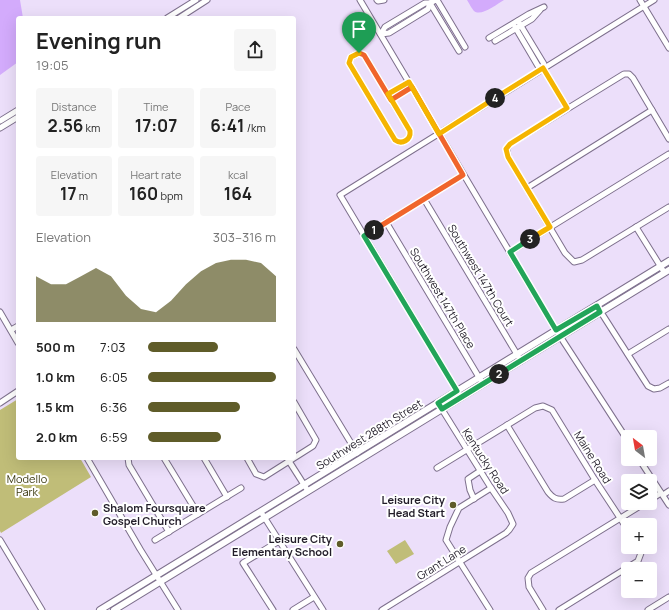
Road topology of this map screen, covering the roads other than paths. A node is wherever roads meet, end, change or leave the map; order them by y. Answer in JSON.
{"nodes":[{"id":1,"x":196,"y":0,"type":"edge"},
{"id":2,"x":207,"y":0,"type":"edge"},
{"id":3,"x":360,"y":0,"type":"edge"},
{"id":4,"x":377,"y":0,"type":"edge"},
{"id":5,"x":384,"y":0,"type":"edge"},
{"id":6,"x":437,"y":0,"type":"edge"},
{"id":7,"x":640,"y":0,"type":"edge"},
{"id":8,"x":654,"y":0,"type":"edge"},
{"id":9,"x":430,"y":2,"type":"edge"},
{"id":10,"x":644,"y":6,"type":"junction"},
{"id":11,"x":183,"y":12,"type":"junction"},
{"id":12,"x":172,"y":16,"type":"edge"},
{"id":13,"x":180,"y":16,"type":"edge"},
{"id":14,"x":517,"y":25,"type":"junction"},
{"id":15,"x":380,"y":34,"type":"junction"},
{"id":16,"x":489,"y":38,"type":"dead end"},
{"id":17,"x":495,"y":41,"type":"dead end"},
{"id":18,"x":669,"y":46,"type":"edge"},
{"id":19,"x":465,"y":48,"type":"dead end"},
{"id":20,"x":459,"y":51,"type":"dead end"},
{"id":21,"x":543,"y":68,"type":"junction"},
{"id":22,"x":409,"y":82,"type":"junction"},
{"id":23,"x":412,"y":87,"type":"junction"},
{"id":24,"x":388,"y":94,"type":"junction"},
{"id":25,"x":391,"y":100,"type":"junction"},
{"id":26,"x":567,"y":108,"type":"junction"},
{"id":27,"x":652,"y":110,"type":"junction"},
{"id":28,"x":16,"y":113,"type":"edge"},
{"id":29,"x":16,"y":114,"type":"edge"},
{"id":30,"x":0,"y":121,"type":"edge"},
{"id":31,"x":0,"y":128,"type":"edge"},
{"id":32,"x":439,"y":134,"type":"junction"},
{"id":33,"x":669,"y":139,"type":"edge"},
{"id":34,"x":669,"y":154,"type":"edge"},
{"id":35,"x":463,"y":175,"type":"junction"},
{"id":36,"x":526,"y":188,"type":"junction"},
{"id":37,"x":424,"y":199,"type":"junction"},
{"id":38,"x":669,"y":207,"type":"edge"},
{"id":39,"x":386,"y":222,"type":"junction"},
{"id":40,"x":550,"y":227,"type":"junction"},
{"id":41,"x":636,"y":227,"type":"junction"},
{"id":42,"x":364,"y":236,"type":"junction"},
{"id":43,"x":510,"y":252,"type":"junction"},
{"id":44,"x":669,"y":261,"type":"edge"},
{"id":45,"x":660,"y":266,"type":"junction"},
{"id":46,"x":667,"y":271,"type":"edge"},
{"id":47,"x":597,"y":306,"type":"junction"},
{"id":48,"x":0,"y":312,"type":"edge"},
{"id":49,"x":600,"y":312,"type":"junction"},
{"id":50,"x":16,"y":327,"type":"edge"},
{"id":51,"x":669,"y":329,"type":"edge"},
{"id":52,"x":11,"y":330,"type":"junction"},
{"id":53,"x":556,"y":330,"type":"junction"},
{"id":54,"x":560,"y":337,"type":"junction"},
{"id":55,"x":16,"y":339,"type":"edge"},
{"id":56,"x":296,"y":352,"type":"edge"},
{"id":57,"x":628,"y":354,"type":"junction"},
{"id":58,"x":517,"y":355,"type":"junction"},
{"id":59,"x":521,"y":361,"type":"junction"},
{"id":60,"x":480,"y":378,"type":"junction"},
{"id":61,"x":669,"y":383,"type":"edge"},
{"id":62,"x":483,"y":384,"type":"junction"},
{"id":63,"x":457,"y":391,"type":"junction"},
{"id":64,"x":16,"y":392,"type":"edge"},
{"id":65,"x":0,"y":402,"type":"edge"},
{"id":66,"x":438,"y":403,"type":"junction"},
{"id":67,"x":296,"y":405,"type":"edge"},
{"id":68,"x":442,"y":409,"type":"junction"},
{"id":69,"x":507,"y":425,"type":"junction"},
{"id":70,"x":621,"y":430,"type":"edge"},
{"id":71,"x":467,"y":450,"type":"junction"},
{"id":72,"x":356,"y":453,"type":"junction"},
{"id":73,"x":296,"y":456,"type":"edge"},
{"id":74,"x":88,"y":460,"type":"edge"},
{"id":75,"x":128,"y":460,"type":"edge"},
{"id":76,"x":165,"y":460,"type":"edge"},
{"id":77,"x":205,"y":460,"type":"edge"},
{"id":78,"x":248,"y":460,"type":"edge"},
{"id":79,"x":288,"y":460,"type":"edge"},
{"id":80,"x":644,"y":466,"type":"edge"},
{"id":81,"x":437,"y":468,"type":"dead end"},
{"id":82,"x":480,"y":470,"type":"junction"},
{"id":83,"x":595,"y":480,"type":"junction"},
{"id":84,"x":304,"y":485,"type":"junction"},
{"id":85,"x":241,"y":488,"type":"dead end"},
{"id":86,"x":491,"y":488,"type":"junction"},
{"id":87,"x":308,"y":491,"type":"junction"},
{"id":88,"x":669,"y":491,"type":"edge"},
{"id":89,"x":662,"y":494,"type":"junction"},
{"id":90,"x":657,"y":496,"type":"edge"},
{"id":91,"x":227,"y":497,"type":"junction"},
{"id":92,"x":474,"y":499,"type":"junction"},
{"id":93,"x":669,"y":505,"type":"edge"},
{"id":94,"x":633,"y":510,"type":"edge"},
{"id":95,"x":261,"y":512,"type":"junction"},
{"id":96,"x":198,"y":514,"type":"junction"},
{"id":97,"x":265,"y":518,"type":"junction"},
{"id":98,"x":620,"y":518,"type":"junction"},
{"id":99,"x":509,"y":530,"type":"joint"},
{"id":100,"x":169,"y":532,"type":"junction"},
{"id":101,"x":0,"y":536,"type":"edge"},
{"id":102,"x":0,"y":540,"type":"edge"},
{"id":103,"x":155,"y":540,"type":"dead end"},
{"id":104,"x":279,"y":541,"type":"junction"},
{"id":105,"x":640,"y":554,"type":"edge"},
{"id":106,"x":460,"y":562,"type":"junction"},
{"id":107,"x":158,"y":578,"type":"junction"},
{"id":108,"x":314,"y":596,"type":"junction"},
{"id":109,"x":669,"y":597,"type":"edge"},
{"id":110,"x":42,"y":610,"type":"edge"},
{"id":111,"x":100,"y":610,"type":"edge"},
{"id":112,"x":114,"y":610,"type":"edge"},
{"id":113,"x":178,"y":610,"type":"edge"},
{"id":114,"x":273,"y":610,"type":"edge"},
{"id":115,"x":293,"y":610,"type":"edge"},
{"id":116,"x":324,"y":610,"type":"edge"},
{"id":117,"x":383,"y":610,"type":"edge"},
{"id":118,"x":490,"y":610,"type":"edge"},
{"id":119,"x":543,"y":610,"type":"edge"},
{"id":120,"x":559,"y":610,"type":"edge"},
{"id":121,"x":648,"y":610,"type":"edge"}],
"edges":[{"from":1,"to":11,"type":"street"},
{"from":2,"to":11,"type":"street"},
{"from":3,"to":15,"type":"street"},
{"from":4,"to":5,"type":"street"},
{"from":6,"to":9,"type":"street"},
{"from":6,"to":19,"type":"street"},
{"from":7,"to":10,"type":"street"},
{"from":8,"to":10,"type":"street"},
{"from":9,"to":15,"type":"street"},
{"from":9,"to":20,"type":"street"},
{"from":10,"to":18,"type":"street"},
{"from":10,"to":21,"type":"street"},
{"from":11,"to":12,"type":"street"},
{"from":11,"to":13,"type":"street"},
{"from":14,"to":16,"type":"street"},
{"from":14,"to":17,"type":"street"},
{"from":14,"to":21,"type":"street"},
{"from":15,"to":22,"type":"street"},
{"from":21,"to":26,"type":"street"},
{"from":21,"to":32,"type":"street"},
{"from":22,"to":23,"type":"street"},
{"from":22,"to":24,"type":"street"},
{"from":23,"to":25,"type":"street"},
{"from":23,"to":32,"type":"street"},
{"from":24,"to":25,"type":"street"},
{"from":24,"to":25,"type":"street"},
{"from":26,"to":27,"type":"street"},
{"from":26,"to":36,"type":"street"},
{"from":27,"to":33,"type":"street"},
{"from":27,"to":36,"type":"street"},
{"from":28,"to":30,"type":"street"},
{"from":29,"to":31,"type":"street"},
{"from":32,"to":35,"type":"street"},
{"from":32,"to":42,"type":"street"},
{"from":34,"to":40,"type":"street"},
{"from":35,"to":37,"type":"street"},
{"from":35,"to":43,"type":"street"},
{"from":36,"to":40,"type":"street"},
{"from":37,"to":39,"type":"street"},
{"from":37,"to":58,"type":"street","name":"Southwest 147th Court"},
{"from":38,"to":41,"type":"street"},
{"from":39,"to":42,"type":"street"},
{"from":39,"to":60,"type":"street","name":"Southwest 147th Place"},
{"from":40,"to":41,"type":"street"},
{"from":40,"to":43,"type":"street"},
{"from":41,"to":45,"type":"street"},
{"from":42,"to":63,"type":"street"},
{"from":43,"to":53,"type":"street"},
{"from":44,"to":45,"type":"main road","name":"Southwest 288th Street"},
{"from":45,"to":46,"type":"street"},
{"from":45,"to":47,"type":"main road","name":"Southwest 288th Street"},
{"from":46,"to":49,"type":"main road","name":"Southwest 288th Street"},
{"from":47,"to":49,"type":"street"},
{"from":47,"to":53,"type":"main road","name":"Southwest 288th Street"},
{"from":48,"to":52,"type":"street"},
{"from":49,"to":54,"type":"main road","name":"Southwest 288th Street"},
{"from":49,"to":57,"type":"street"},
{"from":50,"to":52,"type":"street"},
{"from":51,"to":57,"type":"street"},
{"from":52,"to":55,"type":"street"},
{"from":53,"to":54,"type":"street"},
{"from":53,"to":58,"type":"main road","name":"Southwest 288th Street"},
{"from":54,"to":59,"type":"main road","name":"Southwest 288th Street"},
{"from":54,"to":70,"type":"street"},
{"from":56,"to":72,"type":"street"},
{"from":57,"to":61,"type":"street"},
{"from":58,"to":59,"type":"street","name":"Southwest 147th Court"},
{"from":58,"to":60,"type":"main road","name":"Southwest 288th Street"},
{"from":59,"to":62,"type":"main road","name":"Southwest 288th Street"},
{"from":60,"to":62,"type":"street","name":"Southwest 147th Place"},
{"from":60,"to":63,"type":"main road","name":"Southwest 288th Street"},
{"from":62,"to":68,"type":"main road","name":"Southwest 288th Street"},
{"from":63,"to":66,"type":"main road","name":"Southwest 288th Street"},
{"from":64,"to":65,"type":"street"},
{"from":66,"to":68,"type":"street","name":"Kentucky Road"},
{"from":66,"to":72,"type":"main road","name":"Southwest 288th Street"},
{"from":67,"to":73,"type":"street"},
{"from":68,"to":71,"type":"street","name":"Kentucky Road"},
{"from":68,"to":87,"type":"main road","name":"Southwest 288th Street"},
{"from":69,"to":71,"type":"street"},
{"from":69,"to":83,"type":"street","name":"Maine Road"},
{"from":69,"to":83,"type":"street"},
{"from":71,"to":81,"type":"street"},
{"from":71,"to":82,"type":"street","name":"Kentucky Road"},
{"from":72,"to":84,"type":"main road","name":"Southwest 288th Street"},
{"from":74,"to":107,"type":"street"},
{"from":75,"to":100,"type":"street"},
{"from":76,"to":96,"type":"street"},
{"from":77,"to":91,"type":"street"},
{"from":78,"to":79,"type":"street"},
{"from":79,"to":84,"type":"street"},
{"from":80,"to":89,"type":"street"},
{"from":82,"to":86,"type":"street","name":"Kentucky Road"},
{"from":82,"to":92,"type":"street"},
{"from":83,"to":98,"type":"street","name":"Maine Road"},
{"from":84,"to":87,"type":"street"},
{"from":84,"to":95,"type":"main road","name":"Southwest 288th Street"},
{"from":85,"to":91,"type":"street"},
{"from":86,"to":92,"type":"street"},
{"from":86,"to":99,"type":"street","name":"Kentucky Road"},
{"from":87,"to":97,"type":"main road","name":"Southwest 288th Street"},
{"from":88,"to":89,"type":"street"},
{"from":89,"to":90,"type":"street"},
{"from":89,"to":93,"type":"street"},
{"from":91,"to":96,"type":"street"},
{"from":92,"to":106,"type":"street"},
{"from":94,"to":98,"type":"street"},
{"from":95,"to":97,"type":"street"},
{"from":95,"to":107,"type":"main road","name":"Southwest 288th Street"},
{"from":96,"to":100,"type":"street"},
{"from":97,"to":104,"type":"street"},
{"from":97,"to":107,"type":"main road","name":"Southwest 288th Street"},
{"from":98,"to":119,"type":"street"},
{"from":99,"to":106,"type":"street","name":"Grant Lane"},
{"from":100,"to":103,"type":"street"},
{"from":101,"to":102,"type":"street"},
{"from":102,"to":110,"type":"street"},
{"from":104,"to":108,"type":"street"},
{"from":104,"to":114,"type":"street"},
{"from":105,"to":120,"type":"street"},
{"from":106,"to":117,"type":"street","name":"Grant Lane"},
{"from":106,"to":118,"type":"street"},
{"from":107,"to":111,"type":"main road","name":"Southwest 288th Street"},
{"from":107,"to":112,"type":"main road","name":"Southwest 288th Street"},
{"from":107,"to":113,"type":"street"},
{"from":108,"to":115,"type":"street"},
{"from":108,"to":116,"type":"street"},
{"from":109,"to":121,"type":"street"}]}
